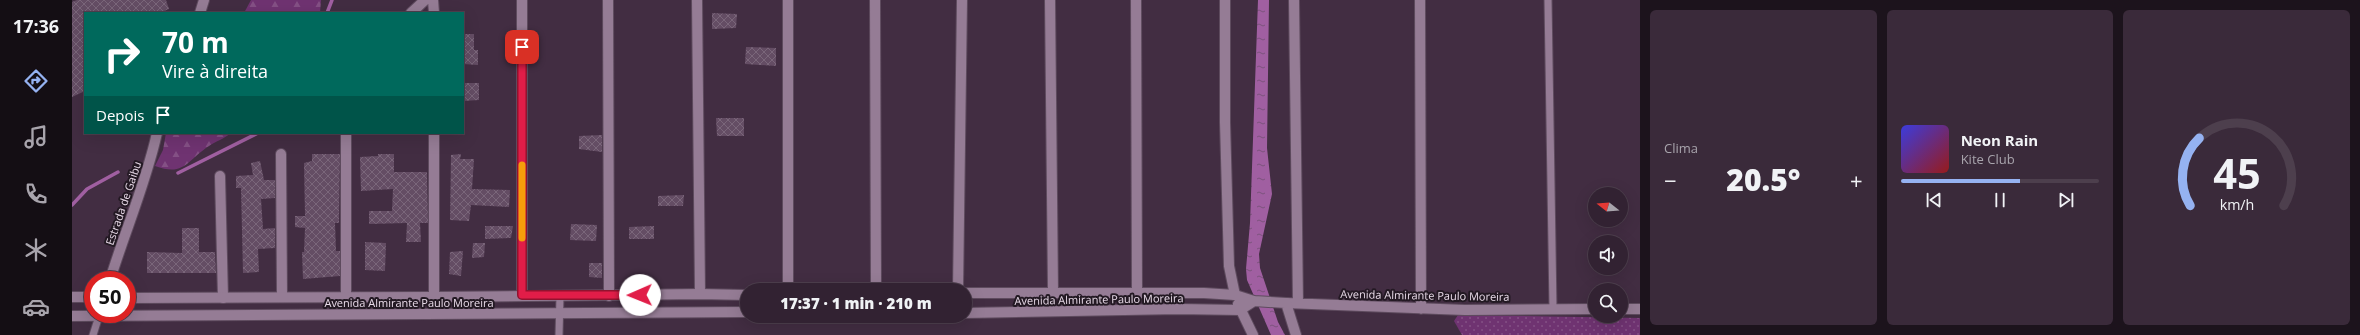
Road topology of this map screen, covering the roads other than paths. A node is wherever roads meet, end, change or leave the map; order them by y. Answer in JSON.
{"nodes":[{"id":1,"x":204,"y":0,"type":"edge"},
{"id":2,"x":425,"y":0,"type":"edge"},
{"id":3,"x":434,"y":0,"type":"edge"},
{"id":4,"x":522,"y":0,"type":"edge"},
{"id":5,"x":608,"y":0,"type":"edge"},
{"id":6,"x":697,"y":0,"type":"edge"},
{"id":7,"x":788,"y":0,"type":"edge"},
{"id":8,"x":875,"y":0,"type":"edge"},
{"id":9,"x":962,"y":0,"type":"edge"},
{"id":10,"x":1050,"y":0,"type":"edge"},
{"id":11,"x":1136,"y":0,"type":"edge"},
{"id":12,"x":1225,"y":0,"type":"edge"},
{"id":13,"x":1294,"y":0,"type":"edge"},
{"id":14,"x":1420,"y":0,"type":"edge"},
{"id":15,"x":1548,"y":0,"type":"edge"},
{"id":16,"x":200,"y":12,"type":"edge"},
{"id":17,"x":412,"y":12,"type":"edge"},
{"id":18,"x":434,"y":12,"type":"edge"},
{"id":19,"x":157,"y":134,"type":"edge"},
{"id":20,"x":346,"y":134,"type":"edge"},
{"id":21,"x":434,"y":134,"type":"edge"},
{"id":22,"x":281,"y":154,"type":"dead end"},
{"id":23,"x":220,"y":176,"type":"dead end"},
{"id":24,"x":113,"y":271,"type":"edge"},
{"id":25,"x":788,"y":283,"type":"edge"},
{"id":26,"x":876,"y":283,"type":"edge"},
{"id":27,"x":958,"y":283,"type":"edge"},
{"id":28,"x":1053,"y":292,"type":"junction"},
{"id":29,"x":1137,"y":292,"type":"junction"},
{"id":30,"x":972,"y":293,"type":"edge"},
{"id":31,"x":700,"y":294,"type":"junction"},
{"id":32,"x":522,"y":295,"type":"junction"},
{"id":33,"x":740,"y":295,"type":"edge"},
{"id":34,"x":1235,"y":295,"type":"junction"},
{"id":35,"x":346,"y":296,"type":"junction"},
{"id":36,"x":560,"y":296,"type":"junction"},
{"id":37,"x":609,"y":296,"type":"junction"},
{"id":38,"x":72,"y":297,"type":"edge"},
{"id":39,"x":84,"y":297,"type":"edge"},
{"id":40,"x":282,"y":297,"type":"junction"},
{"id":41,"x":136,"y":298,"type":"edge"},
{"id":42,"x":223,"y":298,"type":"junction"},
{"id":43,"x":434,"y":298,"type":"junction"},
{"id":44,"x":1255,"y":301,"type":"junction"},
{"id":45,"x":1281,"y":302,"type":"junction"},
{"id":46,"x":1298,"y":303,"type":"junction"},
{"id":47,"x":1421,"y":309,"type":"junction"},
{"id":48,"x":1553,"y":309,"type":"junction"},
{"id":49,"x":1588,"y":309,"type":"edge"},
{"id":50,"x":1628,"y":309,"type":"edge"},
{"id":51,"x":1640,"y":309,"type":"edge"},
{"id":52,"x":1240,"y":310,"type":"junction"},
{"id":53,"x":560,"y":312,"type":"junction"},
{"id":54,"x":740,"y":312,"type":"edge"},
{"id":55,"x":972,"y":313,"type":"edge"},
{"id":56,"x":136,"y":315,"type":"edge"},
{"id":57,"x":72,"y":316,"type":"edge"},
{"id":58,"x":84,"y":316,"type":"edge"},
{"id":59,"x":97,"y":323,"type":"edge"},
{"id":60,"x":93,"y":335,"type":"edge"},
{"id":61,"x":559,"y":335,"type":"edge"},
{"id":62,"x":1253,"y":335,"type":"edge"},
{"id":63,"x":1296,"y":335,"type":"edge"}],
"edges":[{"from":1,"to":16,"type":"street"},
{"from":2,"to":17,"type":"street"},
{"from":3,"to":18,"type":"street"},
{"from":4,"to":32,"type":"street"},
{"from":5,"to":37,"type":"street"},
{"from":6,"to":31,"type":"street"},
{"from":7,"to":25,"type":"street"},
{"from":8,"to":26,"type":"street"},
{"from":9,"to":27,"type":"street"},
{"from":10,"to":28,"type":"street"},
{"from":11,"to":29,"type":"street"},
{"from":12,"to":34,"type":"street"},
{"from":13,"to":46,"type":"street"},
{"from":14,"to":47,"type":"street"},
{"from":15,"to":48,"type":"lane"},
{"from":19,"to":24,"type":"street","name":"Estrada de Gaibu"},
{"from":20,"to":35,"type":"street"},
{"from":21,"to":43,"type":"street"},
{"from":22,"to":40,"type":"street"},
{"from":23,"to":42,"type":"street"},
{"from":28,"to":29,"type":"street","name":"Avenida Almirante Paulo Moreira"},
{"from":28,"to":30,"type":"street","name":"Avenida Almirante Paulo Moreira"},
{"from":29,"to":34,"type":"street","name":"Avenida Almirante Paulo Moreira"},
{"from":31,"to":33,"type":"street","name":"Avenida Almirante Paulo Moreira"},
{"from":31,"to":37,"type":"street","name":"Avenida Almirante Paulo Moreira"},
{"from":32,"to":36,"type":"street","name":"Avenida Almirante Paulo Moreira"},
{"from":32,"to":43,"type":"street","name":"Avenida Almirante Paulo Moreira"},
{"from":34,"to":44,"type":"street","name":"Avenida Almirante Paulo Moreira"},
{"from":34,"to":52,"type":"street"},
{"from":35,"to":40,"type":"street","name":"Avenida Almirante Paulo Moreira"},
{"from":35,"to":43,"type":"street","name":"Avenida Almirante Paulo Moreira"},
{"from":36,"to":37,"type":"street","name":"Avenida Almirante Paulo Moreira"},
{"from":36,"to":53,"type":"lane"},
{"from":38,"to":39,"type":"street"},
{"from":40,"to":42,"type":"street","name":"Avenida Almirante Paulo Moreira"},
{"from":41,"to":42,"type":"street","name":"Avenida Almirante Paulo Moreira"},
{"from":44,"to":45,"type":"street","name":"Avenida Almirante Paulo Moreira"},
{"from":44,"to":52,"type":"street"},
{"from":45,"to":46,"type":"street","name":"Avenida Almirante Paulo Moreira"},
{"from":45,"to":63,"type":"street"},
{"from":46,"to":47,"type":"street","name":"Avenida Almirante Paulo Moreira"},
{"from":47,"to":48,"type":"street","name":"Avenida Almirante Paulo Moreira"},
{"from":48,"to":49,"type":"street","name":"Avenida Almirante Paulo Moreira"},
{"from":50,"to":51,"type":"street"},
{"from":52,"to":55,"type":"street","name":"Avenida Almirante Paulo Moreira"},
{"from":52,"to":62,"type":"street"},
{"from":53,"to":54,"type":"street","name":"Avenida Almirante Paulo Moreira"},
{"from":53,"to":56,"type":"street","name":"Avenida Almirante Paulo Moreira"},
{"from":53,"to":61,"type":"lane"},
{"from":57,"to":58,"type":"street","name":"Avenida Almirante Paulo Moreira"},
{"from":59,"to":60,"type":"lane"}]}
